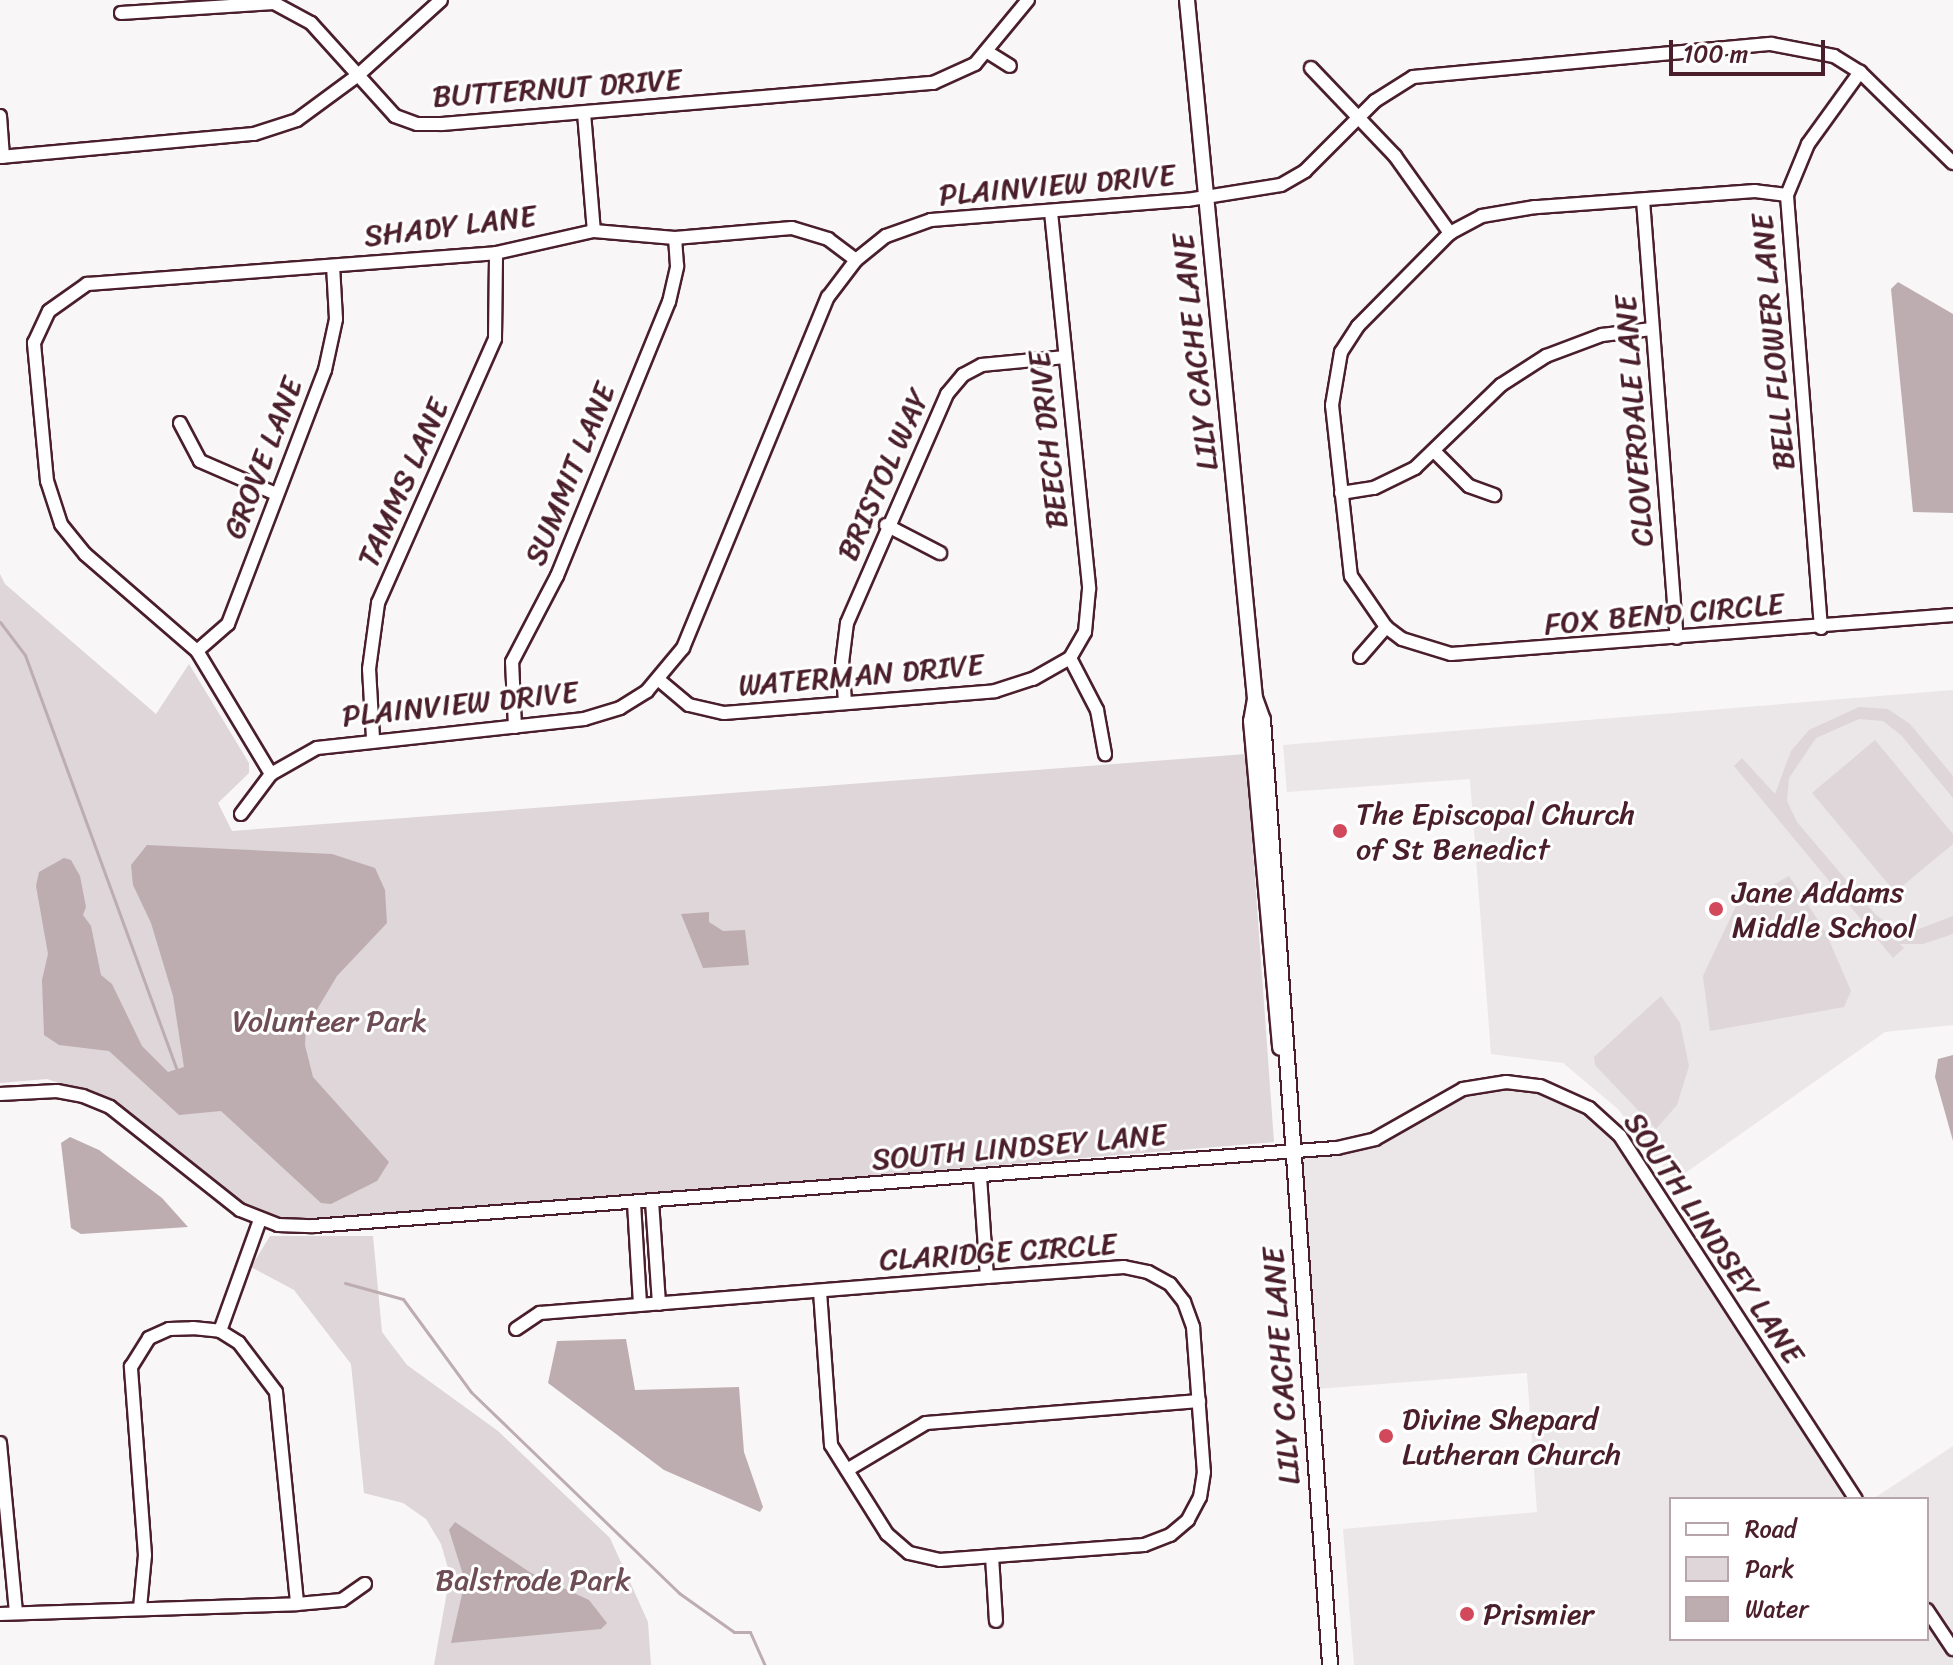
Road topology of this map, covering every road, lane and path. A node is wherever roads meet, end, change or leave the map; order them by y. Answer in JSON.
{"nodes":[{"id":1,"x":441,"y":0,"type":"edge"},
{"id":2,"x":1028,"y":0,"type":"edge"},
{"id":3,"x":1187,"y":0,"type":"edge"},
{"id":4,"x":121,"y":13,"type":"dead end"},
{"id":5,"x":986,"y":51,"type":"junction"},
{"id":6,"x":1010,"y":66,"type":"dead end"},
{"id":7,"x":1311,"y":68,"type":"dead end"},
{"id":8,"x":1860,"y":72,"type":"junction"},
{"id":9,"x":357,"y":76,"type":"junction"},
{"id":10,"x":584,"y":113,"type":"junction"},
{"id":11,"x":0,"y":116,"type":"edge"},
{"id":12,"x":1359,"y":118,"type":"junction"},
{"id":13,"x":2,"y":157,"type":"edge"},
{"id":14,"x":1953,"y":163,"type":"edge"},
{"id":15,"x":1787,"y":195,"type":"junction"},
{"id":16,"x":1206,"y":198,"type":"junction"},
{"id":17,"x":1643,"y":200,"type":"junction"},
{"id":18,"x":1051,"y":212,"type":"junction"},
{"id":19,"x":594,"y":231,"type":"junction"},
{"id":20,"x":1450,"y":233,"type":"junction"},
{"id":21,"x":675,"y":238,"type":"junction"},
{"id":22,"x":496,"y":253,"type":"junction"},
{"id":23,"x":856,"y":260,"type":"junction"},
{"id":24,"x":333,"y":266,"type":"junction"},
{"id":25,"x":1652,"y":329,"type":"junction"},
{"id":26,"x":1328,"y":344,"type":"dead end"},
{"id":27,"x":1341,"y":352,"type":"junction"},
{"id":28,"x":1065,"y":357,"type":"junction"},
{"id":29,"x":180,"y":423,"type":"dead end"},
{"id":30,"x":1435,"y":452,"type":"junction"},
{"id":31,"x":1341,"y":493,"type":"junction"},
{"id":32,"x":276,"y":494,"type":"junction"},
{"id":33,"x":1494,"y":495,"type":"dead end"},
{"id":34,"x":886,"y":525,"type":"junction"},
{"id":35,"x":940,"y":553,"type":"dead end"},
{"id":36,"x":1953,"y":615,"type":"edge"},
{"id":37,"x":1386,"y":627,"type":"junction"},
{"id":38,"x":1821,"y":628,"type":"junction"},
{"id":39,"x":1677,"y":638,"type":"junction"},
{"id":40,"x":197,"y":651,"type":"junction"},
{"id":41,"x":1360,"y":657,"type":"dead end"},
{"id":42,"x":1070,"y":658,"type":"junction"},
{"id":43,"x":659,"y":680,"type":"junction"},
{"id":44,"x":845,"y":702,"type":"junction"},
{"id":45,"x":515,"y":727,"type":"junction"},
{"id":46,"x":373,"y":738,"type":"junction"},
{"id":47,"x":1105,"y":754,"type":"dead end"},
{"id":48,"x":271,"y":774,"type":"junction"},
{"id":49,"x":241,"y":814,"type":"dead end"},
{"id":50,"x":0,"y":1094,"type":"edge"},
{"id":51,"x":1290,"y":1151,"type":"junction"},
{"id":52,"x":980,"y":1177,"type":"junction"},
{"id":53,"x":652,"y":1201,"type":"junction"},
{"id":54,"x":634,"y":1203,"type":"junction"},
{"id":55,"x":260,"y":1220,"type":"junction"},
{"id":56,"x":987,"y":1277,"type":"junction"},
{"id":57,"x":820,"y":1291,"type":"junction"},
{"id":58,"x":659,"y":1304,"type":"junction"},
{"id":59,"x":640,"y":1305,"type":"junction"},
{"id":60,"x":516,"y":1329,"type":"dead end"},
{"id":61,"x":220,"y":1331,"type":"junction"},
{"id":62,"x":1199,"y":1401,"type":"junction"},
{"id":63,"x":0,"y":1443,"type":"edge"},
{"id":64,"x":847,"y":1470,"type":"junction"},
{"id":65,"x":3,"y":1494,"type":"edge"},
{"id":66,"x":1855,"y":1497,"type":"edge"},
{"id":67,"x":992,"y":1556,"type":"junction"},
{"id":68,"x":365,"y":1584,"type":"dead end"},
{"id":69,"x":297,"y":1604,"type":"junction"},
{"id":70,"x":140,"y":1608,"type":"junction"},
{"id":71,"x":16,"y":1612,"type":"junction"},
{"id":72,"x":1929,"y":1613,"type":"edge"},
{"id":73,"x":0,"y":1614,"type":"edge"},
{"id":74,"x":996,"y":1621,"type":"dead end"},
{"id":75,"x":1953,"y":1649,"type":"edge"},
{"id":76,"x":1330,"y":1665,"type":"edge"}],
"edges":[{"from":1,"to":9,"type":"street"},
{"from":2,"to":5,"type":"street","name":"BUTTERNUT DRIVE"},
{"from":3,"to":16,"type":"street","name":"LILY CACHE LANE"},
{"from":4,"to":9,"type":"street","name":"BUTTERNUT DRIVE"},
{"from":5,"to":6,"type":"street"},
{"from":5,"to":10,"type":"street","name":"BUTTERNUT DRIVE"},
{"from":7,"to":12,"type":"street"},
{"from":8,"to":12,"type":"street","name":"PLAINVIEW DRIVE"},
{"from":8,"to":14,"type":"street","name":"PLAINVIEW DRIVE"},
{"from":8,"to":15,"type":"street","name":"BELL FLOWER LANE"},
{"from":9,"to":10,"type":"street","name":"BUTTERNUT DRIVE"},
{"from":9,"to":13,"type":"street"},
{"from":10,"to":19,"type":"street"},
{"from":11,"to":13,"type":"street"},
{"from":12,"to":16,"type":"street","name":"PLAINVIEW DRIVE"},
{"from":12,"to":20,"type":"street"},
{"from":15,"to":17,"type":"street","name":"FOX BEND CIRCLE"},
{"from":15,"to":38,"type":"street","name":"BELL FLOWER LANE"},
{"from":16,"to":18,"type":"street","name":"PLAINVIEW DRIVE"},
{"from":16,"to":51,"type":"street","name":"LILY CACHE LANE"},
{"from":17,"to":20,"type":"street","name":"FOX BEND CIRCLE"},
{"from":17,"to":25,"type":"street","name":"CLOVERDALE LANE"},
{"from":18,"to":23,"type":"street","name":"PLAINVIEW DRIVE"},
{"from":18,"to":28,"type":"street","name":"BEECH DRIVE"},
{"from":19,"to":21,"type":"street","name":"SHADY LANE"},
{"from":19,"to":22,"type":"street","name":"SHADY LANE"},
{"from":20,"to":27,"type":"street","name":"FOX BEND CIRCLE"},
{"from":21,"to":23,"type":"street","name":"SHADY LANE"},
{"from":21,"to":45,"type":"street","name":"SUMMIT LANE"},
{"from":22,"to":24,"type":"street","name":"SHADY LANE"},
{"from":22,"to":46,"type":"street","name":"TAMMS LANE"},
{"from":23,"to":43,"type":"street","name":"PLAINVIEW DRIVE"},
{"from":24,"to":32,"type":"street","name":"GROVE LANE"},
{"from":24,"to":40,"type":"street","name":"SHADY LANE"},
{"from":25,"to":30,"type":"street"},
{"from":25,"to":39,"type":"street","name":"CLOVERDALE LANE"},
{"from":26,"to":27,"type":"street"},
{"from":27,"to":31,"type":"street","name":"FOX BEND CIRCLE"},
{"from":28,"to":34,"type":"street","name":"BRISTOL WAY"},
{"from":28,"to":42,"type":"street","name":"BEECH DRIVE"},
{"from":29,"to":32,"type":"street"},
{"from":30,"to":31,"type":"street"},
{"from":30,"to":33,"type":"street"},
{"from":31,"to":37,"type":"street","name":"FOX BEND CIRCLE"},
{"from":32,"to":40,"type":"street","name":"GROVE LANE"},
{"from":34,"to":35,"type":"street"},
{"from":34,"to":44,"type":"street","name":"BRISTOL WAY"},
{"from":36,"to":38,"type":"street","name":"FOX BEND CIRCLE"},
{"from":37,"to":39,"type":"street","name":"FOX BEND CIRCLE"},
{"from":37,"to":41,"type":"street"},
{"from":38,"to":39,"type":"street","name":"FOX BEND CIRCLE"},
{"from":40,"to":48,"type":"street"},
{"from":42,"to":44,"type":"street","name":"WATERMAN DRIVE"},
{"from":42,"to":47,"type":"street"},
{"from":43,"to":44,"type":"street","name":"WATERMAN DRIVE"},
{"from":43,"to":45,"type":"street","name":"PLAINVIEW DRIVE"},
{"from":45,"to":46,"type":"street","name":"PLAINVIEW DRIVE"},
{"from":46,"to":48,"type":"street","name":"PLAINVIEW DRIVE"},
{"from":48,"to":49,"type":"street","name":"PLAINVIEW DRIVE"},
{"from":50,"to":55,"type":"street","name":"SOUTH LINDSEY LANE"},
{"from":51,"to":52,"type":"street","name":"SOUTH LINDSEY LANE"},
{"from":51,"to":66,"type":"street","name":"SOUTH LINDSEY LANE"},
{"from":51,"to":76,"type":"street","name":"LILY CACHE LANE"},
{"from":52,"to":53,"type":"street","name":"SOUTH LINDSEY LANE"},
{"from":52,"to":56,"type":"street"},
{"from":53,"to":54,"type":"street","name":"SOUTH LINDSEY LANE"},
{"from":53,"to":58,"type":"street"},
{"from":54,"to":55,"type":"street","name":"SOUTH LINDSEY LANE"},
{"from":54,"to":59,"type":"street"},
{"from":55,"to":61,"type":"street"},
{"from":56,"to":57,"type":"street","name":"CLARIDGE CIRCLE"},
{"from":56,"to":62,"type":"street","name":"CLARIDGE CIRCLE"},
{"from":57,"to":58,"type":"street","name":"CLARIDGE CIRCLE"},
{"from":57,"to":64,"type":"street","name":"CLARIDGE CIRCLE"},
{"from":58,"to":59,"type":"street","name":"CLARIDGE CIRCLE"},
{"from":59,"to":60,"type":"street","name":"CLARIDGE CIRCLE"},
{"from":61,"to":69,"type":"street"},
{"from":61,"to":70,"type":"street"},
{"from":62,"to":64,"type":"street"},
{"from":62,"to":67,"type":"street","name":"CLARIDGE CIRCLE"},
{"from":63,"to":65,"type":"street"},
{"from":64,"to":67,"type":"street","name":"CLARIDGE CIRCLE"},
{"from":65,"to":71,"type":"street"},
{"from":67,"to":74,"type":"street"},
{"from":68,"to":69,"type":"street"},
{"from":69,"to":70,"type":"street"},
{"from":70,"to":71,"type":"street"},
{"from":71,"to":73,"type":"street"},
{"from":72,"to":75,"type":"street"}]}
